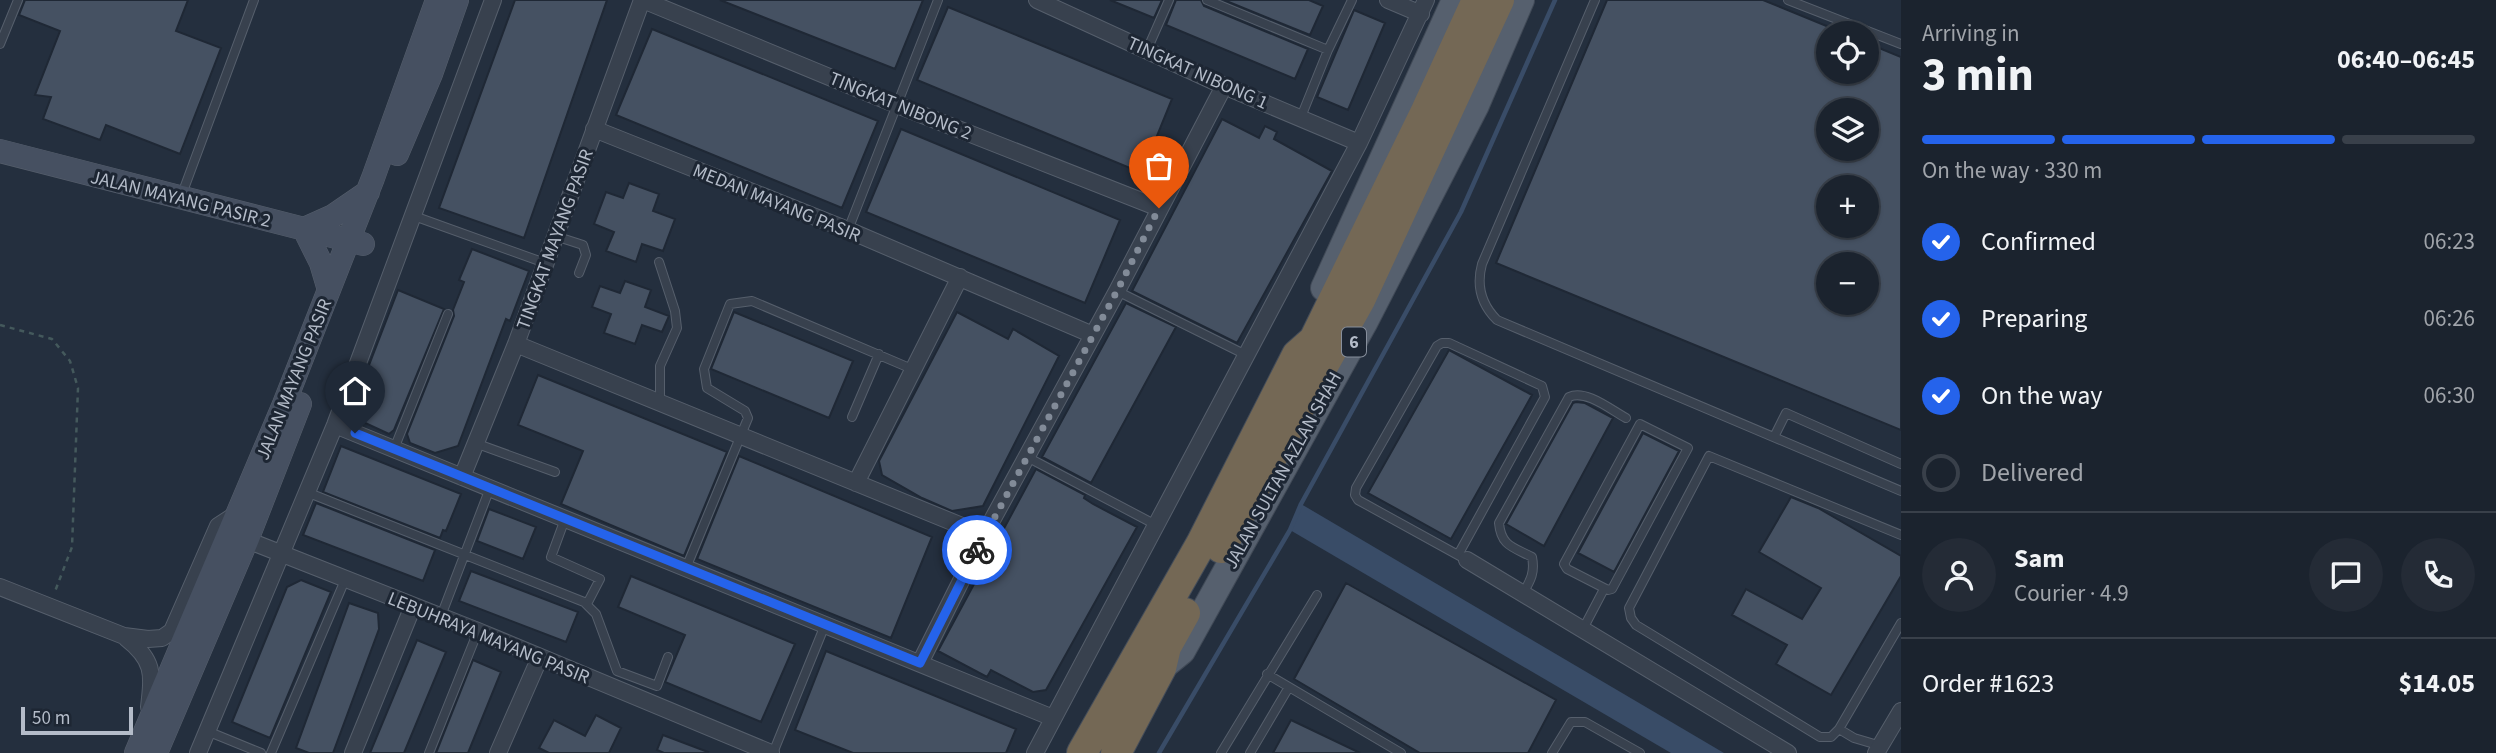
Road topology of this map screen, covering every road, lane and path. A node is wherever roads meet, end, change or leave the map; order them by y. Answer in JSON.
{"nodes":[{"id":1,"x":18,"y":0,"type":"edge"},
{"id":2,"x":254,"y":0,"type":"edge"},
{"id":3,"x":437,"y":0,"type":"edge"},
{"id":4,"x":457,"y":0,"type":"edge"},
{"id":5,"x":493,"y":0,"type":"edge"},
{"id":6,"x":643,"y":0,"type":"edge"},
{"id":7,"x":938,"y":0,"type":"edge"},
{"id":8,"x":1037,"y":0,"type":"edge"},
{"id":9,"x":1169,"y":0,"type":"edge"},
{"id":10,"x":1207,"y":0,"type":"edge"},
{"id":11,"x":1353,"y":0,"type":"edge"},
{"id":12,"x":1388,"y":0,"type":"edge"},
{"id":13,"x":1455,"y":0,"type":"edge"},
{"id":14,"x":1477,"y":0,"type":"edge"},
{"id":15,"x":1499,"y":0,"type":"edge"},
{"id":16,"x":1521,"y":0,"type":"edge"},
{"id":17,"x":1595,"y":0,"type":"edge"},
{"id":18,"x":1788,"y":0,"type":"edge"},
{"id":19,"x":1424,"y":7,"type":"edge"},
{"id":20,"x":0,"y":44,"type":"edge"},
{"id":21,"x":1901,"y":44,"type":"edge"},
{"id":22,"x":1147,"y":50,"type":"junction"},
{"id":23,"x":1328,"y":50,"type":"junction"},
{"id":24,"x":1224,"y":86,"type":"junction"},
{"id":25,"x":897,"y":105,"type":"junction"},
{"id":26,"x":1436,"y":114,"type":"junction"},
{"id":27,"x":1301,"y":117,"type":"junction"},
{"id":28,"x":594,"y":129,"type":"junction"},
{"id":29,"x":1359,"y":142,"type":"junction"},
{"id":30,"x":0,"y":151,"type":"edge"},
{"id":31,"x":368,"y":191,"type":"junction"},
{"id":32,"x":181,"y":197,"type":"junction"},
{"id":33,"x":1159,"y":208,"type":"junction"},
{"id":34,"x":414,"y":216,"type":"junction"},
{"id":35,"x":304,"y":229,"type":"junction"},
{"id":36,"x":848,"y":230,"type":"junction"},
{"id":37,"x":555,"y":236,"type":"junction"},
{"id":38,"x":356,"y":242,"type":"junction"},
{"id":39,"x":659,"y":262,"type":"dead end"},
{"id":40,"x":545,"y":263,"type":"junction"},
{"id":41,"x":579,"y":273,"type":"dead end"},
{"id":42,"x":960,"y":277,"type":"junction"},
{"id":43,"x":329,"y":290,"type":"junction"},
{"id":44,"x":1117,"y":291,"type":"junction"},
{"id":45,"x":448,"y":314,"type":"dead end"},
{"id":46,"x":0,"y":325,"type":"edge"},
{"id":47,"x":1093,"y":335,"type":"junction"},
{"id":48,"x":516,"y":344,"type":"junction"},
{"id":49,"x":879,"y":354,"type":"junction"},
{"id":50,"x":1297,"y":355,"type":"junction"},
{"id":51,"x":1247,"y":356,"type":"junction"},
{"id":52,"x":912,"y":369,"type":"junction"},
{"id":53,"x":660,"y":403,"type":"junction"},
{"id":54,"x":852,"y":417,"type":"dead end"},
{"id":55,"x":1626,"y":418,"type":"dead end"},
{"id":56,"x":335,"y":425,"type":"junction"},
{"id":57,"x":742,"y":437,"type":"junction"},
{"id":58,"x":1774,"y":437,"type":"junction"},
{"id":59,"x":475,"y":443,"type":"junction"},
{"id":60,"x":394,"y":449,"type":"junction"},
{"id":61,"x":1027,"y":457,"type":"junction"},
{"id":62,"x":1901,"y":464,"type":"edge"},
{"id":63,"x":555,"y":472,"type":"dead end"},
{"id":64,"x":462,"y":477,"type":"junction"},
{"id":65,"x":856,"y":483,"type":"junction"},
{"id":66,"x":489,"y":488,"type":"junction"},
{"id":67,"x":1901,"y":491,"type":"edge"},
{"id":68,"x":309,"y":493,"type":"junction"},
{"id":69,"x":242,"y":505,"type":"junction"},
{"id":70,"x":565,"y":519,"type":"junction"},
{"id":71,"x":1156,"y":525,"type":"junction"},
{"id":72,"x":984,"y":535,"type":"junction"},
{"id":73,"x":1901,"y":536,"type":"edge"},
{"id":74,"x":247,"y":540,"type":"junction"},
{"id":75,"x":281,"y":555,"type":"junction"},
{"id":76,"x":465,"y":555,"type":"junction"},
{"id":77,"x":1463,"y":557,"type":"junction"},
{"id":78,"x":215,"y":567,"type":"junction"},
{"id":79,"x":685,"y":568,"type":"junction"},
{"id":80,"x":345,"y":580,"type":"junction"},
{"id":81,"x":0,"y":587,"type":"edge"},
{"id":82,"x":1604,"y":589,"type":"junction"},
{"id":83,"x":1523,"y":593,"type":"junction"},
{"id":84,"x":1317,"y":596,"type":"dead end"},
{"id":85,"x":587,"y":604,"type":"junction"},
{"id":86,"x":412,"y":606,"type":"junction"},
{"id":87,"x":49,"y":607,"type":"junction"},
{"id":88,"x":441,"y":617,"type":"junction"},
{"id":89,"x":1901,"y":623,"type":"edge"},
{"id":90,"x":825,"y":625,"type":"junction"},
{"id":91,"x":1583,"y":629,"type":"junction"},
{"id":92,"x":478,"y":631,"type":"junction"},
{"id":93,"x":124,"y":636,"type":"junction"},
{"id":94,"x":540,"y":657,"type":"junction"},
{"id":95,"x":668,"y":657,"type":"dead end"},
{"id":96,"x":920,"y":663,"type":"junction"},
{"id":97,"x":1161,"y":668,"type":"junction"},
{"id":98,"x":1267,"y":674,"type":"junction"},
{"id":99,"x":1289,"y":687,"type":"junction"},
{"id":100,"x":1901,"y":711,"type":"edge"},
{"id":101,"x":1053,"y":718,"type":"junction"},
{"id":102,"x":148,"y":724,"type":"junction"},
{"id":103,"x":1839,"y":729,"type":"junction"},
{"id":104,"x":207,"y":731,"type":"junction"},
{"id":105,"x":1130,"y":739,"type":"edge"},
{"id":106,"x":1878,"y":750,"type":"edge"},
{"id":107,"x":136,"y":753,"type":"edge"},
{"id":108,"x":156,"y":753,"type":"edge"},
{"id":109,"x":198,"y":753,"type":"edge"},
{"id":110,"x":261,"y":753,"type":"edge"},
{"id":111,"x":271,"y":753,"type":"edge"},
{"id":112,"x":353,"y":753,"type":"edge"},
{"id":113,"x":429,"y":753,"type":"edge"},
{"id":114,"x":498,"y":753,"type":"edge"},
{"id":115,"x":772,"y":753,"type":"edge"},
{"id":116,"x":1035,"y":753,"type":"edge"},
{"id":117,"x":1082,"y":753,"type":"edge"},
{"id":118,"x":1115,"y":753,"type":"edge"},
{"id":119,"x":1221,"y":753,"type":"edge"},
{"id":120,"x":1250,"y":753,"type":"edge"},
{"id":121,"x":1401,"y":753,"type":"edge"},
{"id":122,"x":1552,"y":753,"type":"edge"},
{"id":123,"x":1640,"y":753,"type":"edge"},
{"id":124,"x":1788,"y":753,"type":"edge"}],
"edges":[{"from":1,"to":20,"type":"lane"},
{"from":2,"to":32,"type":"lane"},
{"from":3,"to":31,"type":"street","name":"JALAN MAYANG PASIR"},
{"from":4,"to":38,"type":"street","name":"JALAN MAYANG PASIR"},
{"from":5,"to":34,"type":"street"},
{"from":6,"to":25,"type":"street","name":"TINGKAT NIBONG 2"},
{"from":6,"to":28,"type":"street","name":"TINGKAT MAYANG PASIR"},
{"from":7,"to":25,"type":"lane"},
{"from":8,"to":22,"type":"street","name":"TINGKAT NIBONG 1"},
{"from":9,"to":22,"type":"lane"},
{"from":10,"to":23,"type":"lane"},
{"from":11,"to":23,"type":"lane"},
{"from":12,"to":19,"type":"street"},
{"from":13,"to":50,"type":"main road","name":"JALAN SULTAN AZLAN SHAH","number":"6"},
{"from":14,"to":26,"type":"highway","name":"JALAN SULTAN AZLAN SHAH","number":"6"},
{"from":15,"to":26,"type":"highway","name":"JALAN SULTAN AZLAN SHAH","number":"6"},
{"from":16,"to":97,"type":"main road","name":"JALAN SULTAN AZLAN SHAH","number":"6"},
{"from":17,"to":58,"type":"lane"},
{"from":18,"to":21,"type":"lane"},
{"from":19,"to":29,"type":"street"},
{"from":22,"to":24,"type":"street","name":"TINGKAT NIBONG 1"},
{"from":23,"to":27,"type":"lane"},
{"from":24,"to":27,"type":"street","name":"TINGKAT NIBONG 1"},
{"from":24,"to":33,"type":"street"},
{"from":25,"to":33,"type":"street","name":"TINGKAT NIBONG 2"},
{"from":25,"to":36,"type":"lane"},
{"from":26,"to":50,"type":"highway","name":"JALAN SULTAN AZLAN SHAH","number":"6"},
{"from":26,"to":97,"type":"highway","name":"JALAN SULTAN AZLAN SHAH","number":"6"},
{"from":27,"to":29,"type":"street","name":"TINGKAT NIBONG 1"},
{"from":28,"to":36,"type":"street","name":"MEDAN MAYANG PASIR"},
{"from":28,"to":37,"type":"street","name":"TINGKAT MAYANG PASIR"},
{"from":29,"to":51,"type":"street"},
{"from":30,"to":32,"type":"street","name":"JALAN MAYANG PASIR 2"},
{"from":31,"to":35,"type":"street"},
{"from":31,"to":38,"type":"street","name":"JALAN MAYANG PASIR"},
{"from":32,"to":35,"type":"street","name":"JALAN MAYANG PASIR 2"},
{"from":33,"to":44,"type":"street"},
{"from":34,"to":40,"type":"lane"},
{"from":34,"to":56,"type":"street"},
{"from":35,"to":38,"type":"street","name":"JALAN MAYANG PASIR 2"},
{"from":35,"to":43,"type":"street"},
{"from":36,"to":42,"type":"street","name":"MEDAN MAYANG PASIR"},
{"from":37,"to":40,"type":"street","name":"TINGKAT MAYANG PASIR"},
{"from":37,"to":41,"type":"lane"},
{"from":38,"to":43,"type":"street","name":"JALAN MAYANG PASIR"},
{"from":38,"to":74,"type":"street","name":"JALAN MAYANG PASIR"},
{"from":39,"to":53,"type":"lane"},
{"from":40,"to":48,"type":"street","name":"TINGKAT MAYANG PASIR"},
{"from":42,"to":47,"type":"street","name":"MEDAN MAYANG PASIR"},
{"from":42,"to":52,"type":"street"},
{"from":43,"to":69,"type":"street","name":"JALAN MAYANG PASIR"},
{"from":44,"to":47,"type":"street"},
{"from":44,"to":51,"type":"lane"},
{"from":45,"to":60,"type":"lane"},
{"from":46,"to":87,"type":"path"},
{"from":47,"to":61,"type":"street"},
{"from":48,"to":53,"type":"street"},
{"from":48,"to":59,"type":"street","name":"TINGKAT MAYANG PASIR"},
{"from":49,"to":52,"type":"lane"},
{"from":49,"to":54,"type":"lane"},
{"from":49,"to":57,"type":"lane"},
{"from":50,"to":117,"type":"highway","name":"JALAN SULTAN AZLAN SHAH","number":"6"},
{"from":51,"to":71,"type":"street"},
{"from":52,"to":65,"type":"street"},
{"from":53,"to":57,"type":"street"},
{"from":55,"to":83,"type":"lane"},
{"from":56,"to":60,"type":"street"},
{"from":56,"to":68,"type":"street"},
{"from":57,"to":65,"type":"street"},
{"from":57,"to":79,"type":"lane"},
{"from":58,"to":62,"type":"lane"},
{"from":58,"to":67,"type":"lane"},
{"from":59,"to":63,"type":"lane"},
{"from":59,"to":64,"type":"street","name":"TINGKAT MAYANG PASIR"},
{"from":60,"to":64,"type":"street"},
{"from":61,"to":71,"type":"lane"},
{"from":61,"to":72,"type":"street"},
{"from":64,"to":66,"type":"street"},
{"from":65,"to":72,"type":"street"},
{"from":66,"to":70,"type":"street"},
{"from":66,"to":76,"type":"lane"},
{"from":68,"to":75,"type":"street"},
{"from":68,"to":76,"type":"lane"},
{"from":69,"to":74,"type":"street"},
{"from":69,"to":78,"type":"street","name":"JALAN MAYANG PASIR"},
{"from":69,"to":93,"type":"street"},
{"from":70,"to":79,"type":"street"},
{"from":70,"to":85,"type":"lane"},
{"from":71,"to":101,"type":"street"},
{"from":72,"to":96,"type":"street"},
{"from":73,"to":103,"type":"lane"},
{"from":74,"to":75,"type":"street","name":"LEBUHRAYA MAYANG PASIR"},
{"from":74,"to":78,"type":"street"},
{"from":74,"to":108,"type":"street","name":"JALAN MAYANG PASIR"},
{"from":75,"to":80,"type":"street","name":"LEBUHRAYA MAYANG PASIR"},
{"from":75,"to":104,"type":"street"},
{"from":76,"to":85,"type":"lane"},
{"from":76,"to":88,"type":"lane"},
{"from":77,"to":77,"type":"lane"},
{"from":77,"to":83,"type":"street"},
{"from":78,"to":102,"type":"street","name":"JALAN MAYANG PASIR"},
{"from":79,"to":90,"type":"street"},
{"from":80,"to":86,"type":"street","name":"LEBUHRAYA MAYANG PASIR"},
{"from":80,"to":111,"type":"lane"},
{"from":81,"to":87,"type":"street"},
{"from":82,"to":82,"type":"lane"},
{"from":82,"to":91,"type":"lane"},
{"from":83,"to":91,"type":"street"},
{"from":84,"to":98,"type":"lane"},
{"from":85,"to":95,"type":"lane"},
{"from":86,"to":88,"type":"street","name":"LEBUHRAYA MAYANG PASIR"},
{"from":86,"to":112,"type":"street"},
{"from":87,"to":93,"type":"street"},
{"from":88,"to":92,"type":"street","name":"LEBUHRAYA MAYANG PASIR"},
{"from":89,"to":103,"type":"lane"},
{"from":90,"to":96,"type":"street"},
{"from":90,"to":115,"type":"lane"},
{"from":91,"to":124,"type":"street"},
{"from":92,"to":94,"type":"street","name":"LEBUHRAYA MAYANG PASIR"},
{"from":92,"to":113,"type":"lane"},
{"from":93,"to":102,"type":"street"},
{"from":94,"to":114,"type":"street"},
{"from":94,"to":115,"type":"street","name":"LEBUHRAYA MAYANG PASIR"},
{"from":96,"to":101,"type":"street"},
{"from":97,"to":105,"type":"highway","name":"JALAN SULTAN AZLAN SHAH","number":"6"},
{"from":98,"to":99,"type":"lane"},
{"from":98,"to":119,"type":"lane"},
{"from":99,"to":120,"type":"lane"},
{"from":99,"to":121,"type":"lane"},
{"from":100,"to":106,"type":"street"},
{"from":101,"to":116,"type":"street"},
{"from":102,"to":107,"type":"street","name":"JALAN MAYANG PASIR"},
{"from":103,"to":106,"type":"lane"},
{"from":104,"to":109,"type":"street"},
{"from":104,"to":110,"type":"lane"},
{"from":105,"to":118,"type":"highway","name":"JALAN SULTAN AZLAN SHAH","number":"6"},
{"from":122,"to":123,"type":"lane"}]}
